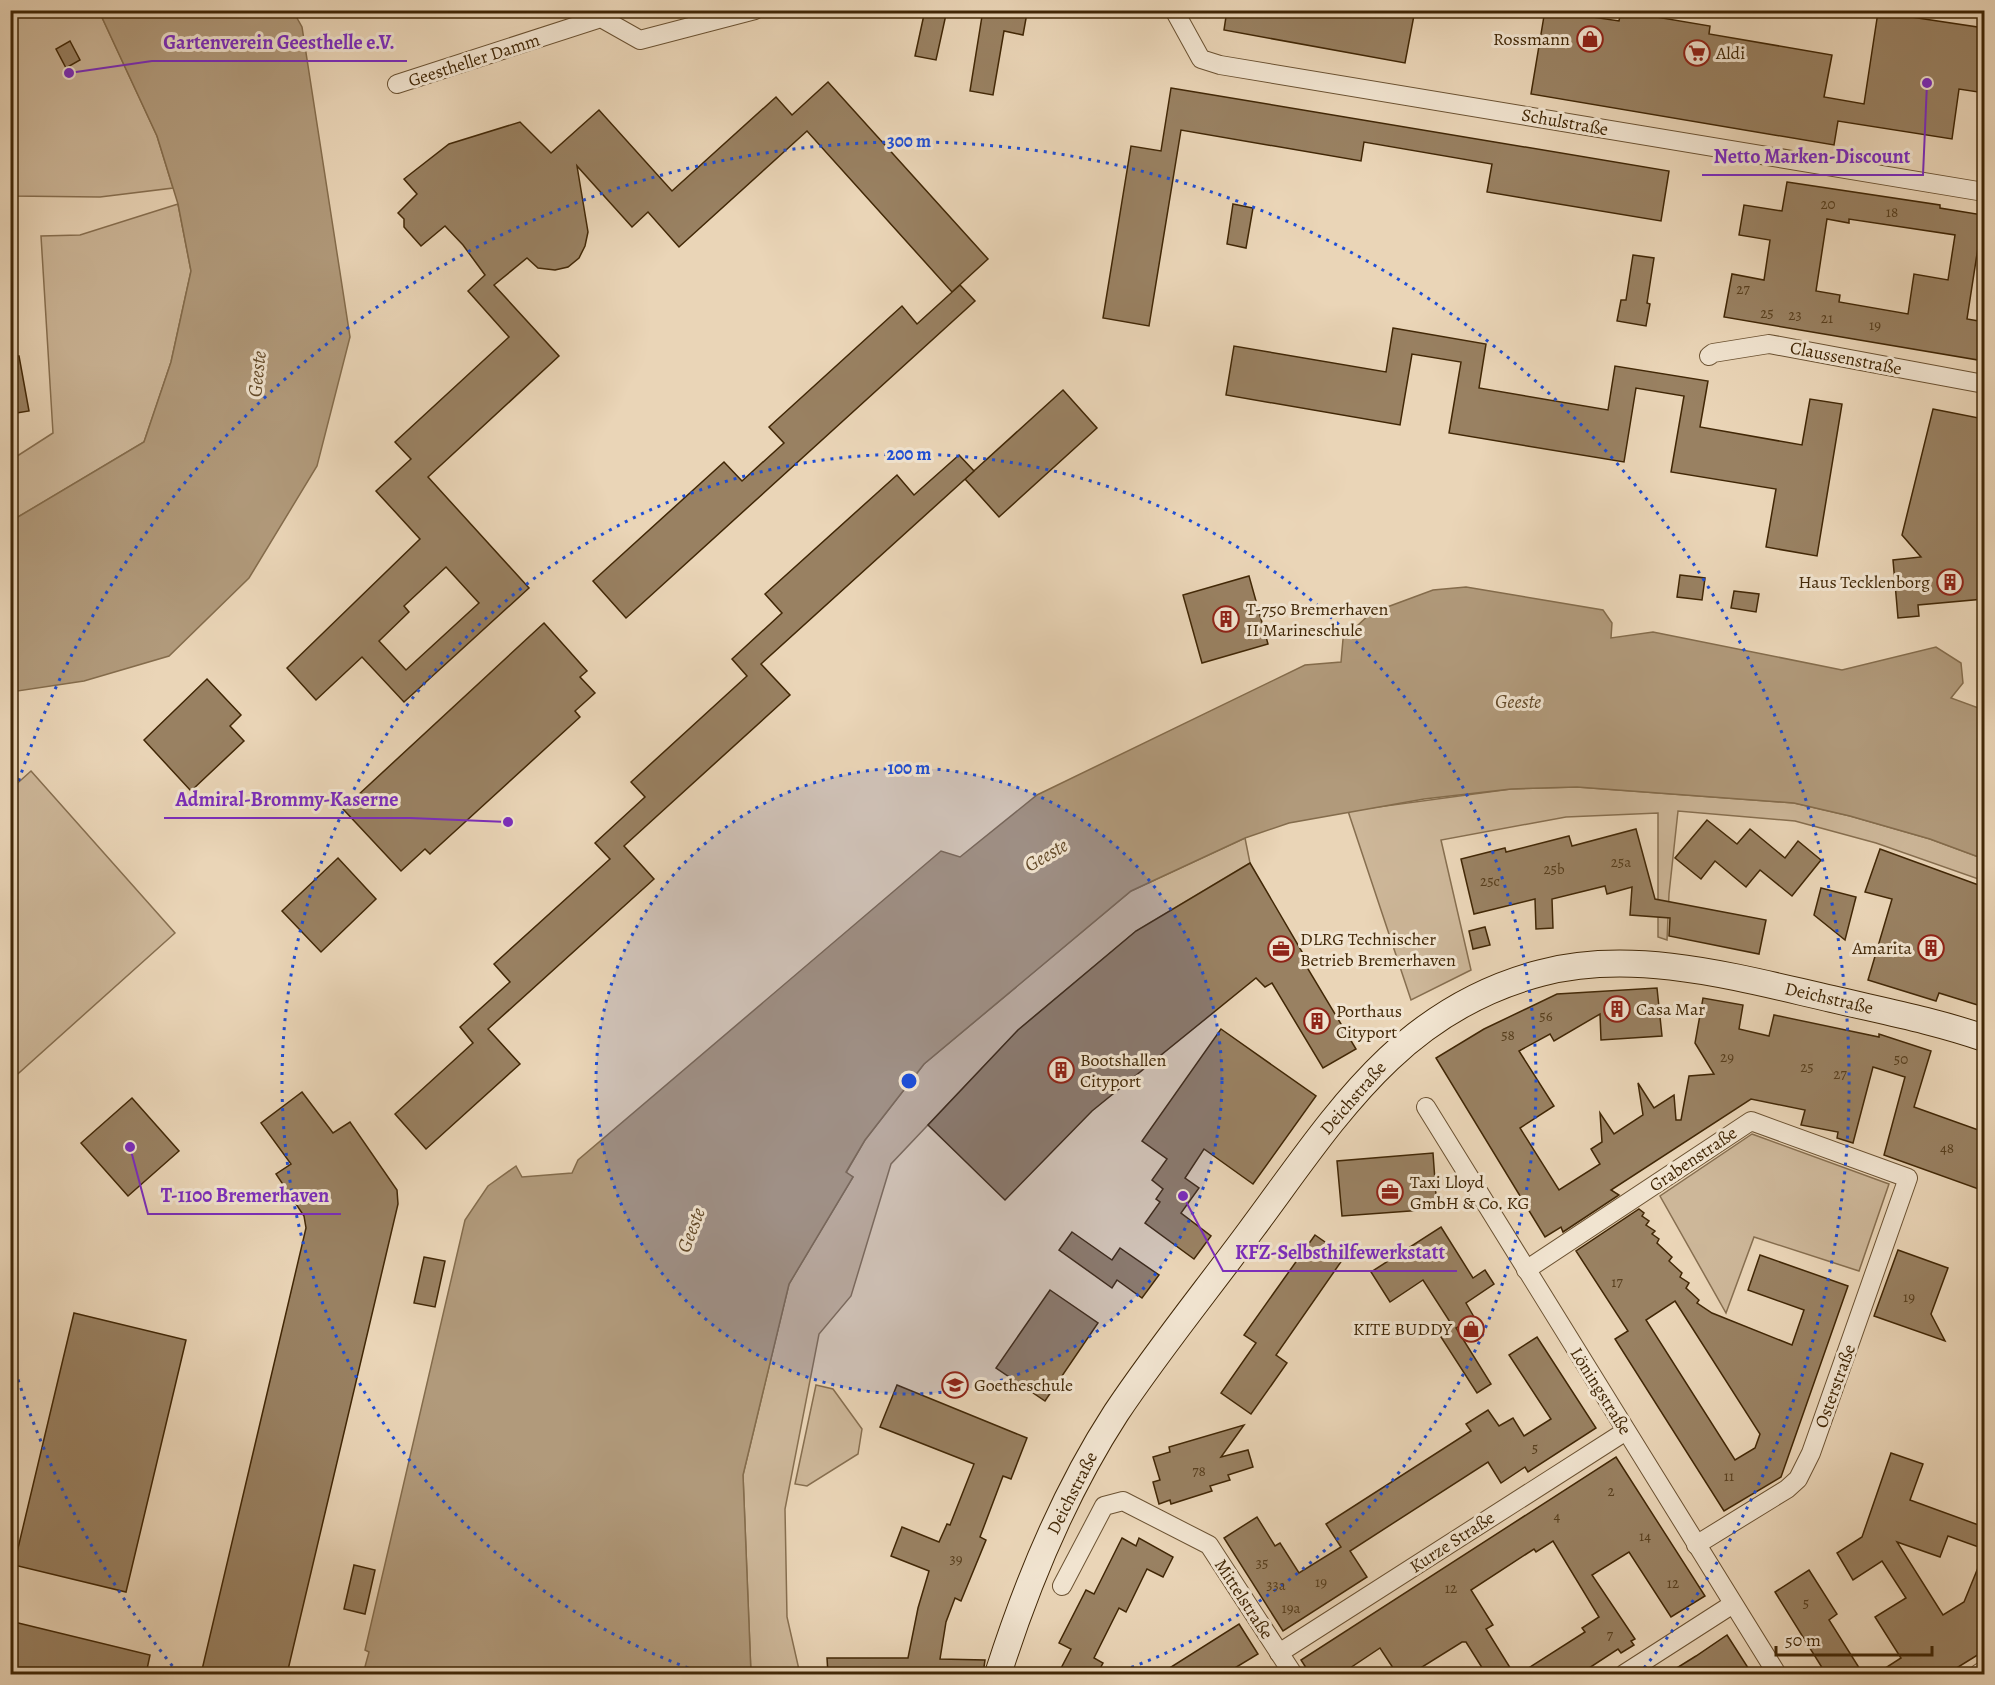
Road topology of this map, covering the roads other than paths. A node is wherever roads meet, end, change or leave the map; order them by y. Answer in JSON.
{"nodes":[{"id":1,"x":755,"y":10,"type":"edge"},
{"id":2,"x":1174,"y":10,"type":"edge"},
{"id":3,"x":397,"y":84,"type":"dead end"},
{"id":4,"x":1984,"y":192,"type":"edge"},
{"id":5,"x":1709,"y":357,"type":"dead end"},
{"id":6,"x":1984,"y":384,"type":"edge"},
{"id":7,"x":1984,"y":1038,"type":"edge"},
{"id":8,"x":1426,"y":1107,"type":"dead end"},
{"id":9,"x":1908,"y":1178,"type":"joint"},
{"id":10,"x":1526,"y":1270,"type":"junction"},
{"id":11,"x":1626,"y":1431,"type":"junction"},
{"id":12,"x":1696,"y":1545,"type":"junction"},
{"id":13,"x":1062,"y":1586,"type":"dead end"},
{"id":14,"x":1733,"y":1604,"type":"junction"},
{"id":15,"x":1279,"y":1653,"type":"junction"},
{"id":16,"x":1984,"y":1670,"type":"edge"},
{"id":17,"x":998,"y":1674,"type":"edge"},
{"id":18,"x":1293,"y":1674,"type":"edge"},
{"id":19,"x":1624,"y":1674,"type":"edge"},
{"id":20,"x":1777,"y":1674,"type":"edge"},
{"id":21,"x":1978,"y":1674,"type":"edge"}],
"edges":[{"from":1,"to":3,"type":"street","name":"Geestheller Damm"},
{"from":2,"to":4,"type":"street","name":"Schulstraße"},
{"from":5,"to":6,"type":"street","name":"Claussenstraße"},
{"from":7,"to":17,"type":"main road","name":"Deichstraße"},
{"from":8,"to":10,"type":"street","name":"Löningstraße"},
{"from":9,"to":10,"type":"street","name":"Grabenstraße"},
{"from":9,"to":12,"type":"street","name":"Osterstraße"},
{"from":10,"to":11,"type":"street","name":"Löningstraße"},
{"from":11,"to":12,"type":"street","name":"Löningstraße"},
{"from":11,"to":15,"type":"street","name":"Kurze Straße"},
{"from":12,"to":14,"type":"street","name":"Löningstraße"},
{"from":13,"to":15,"type":"street","name":"Mittelstraße"},
{"from":14,"to":19,"type":"street"},
{"from":14,"to":20,"type":"street","name":"Löningstraße"},
{"from":15,"to":18,"type":"street","name":"Mittelstraße"},
{"from":16,"to":21,"type":"street"}]}
